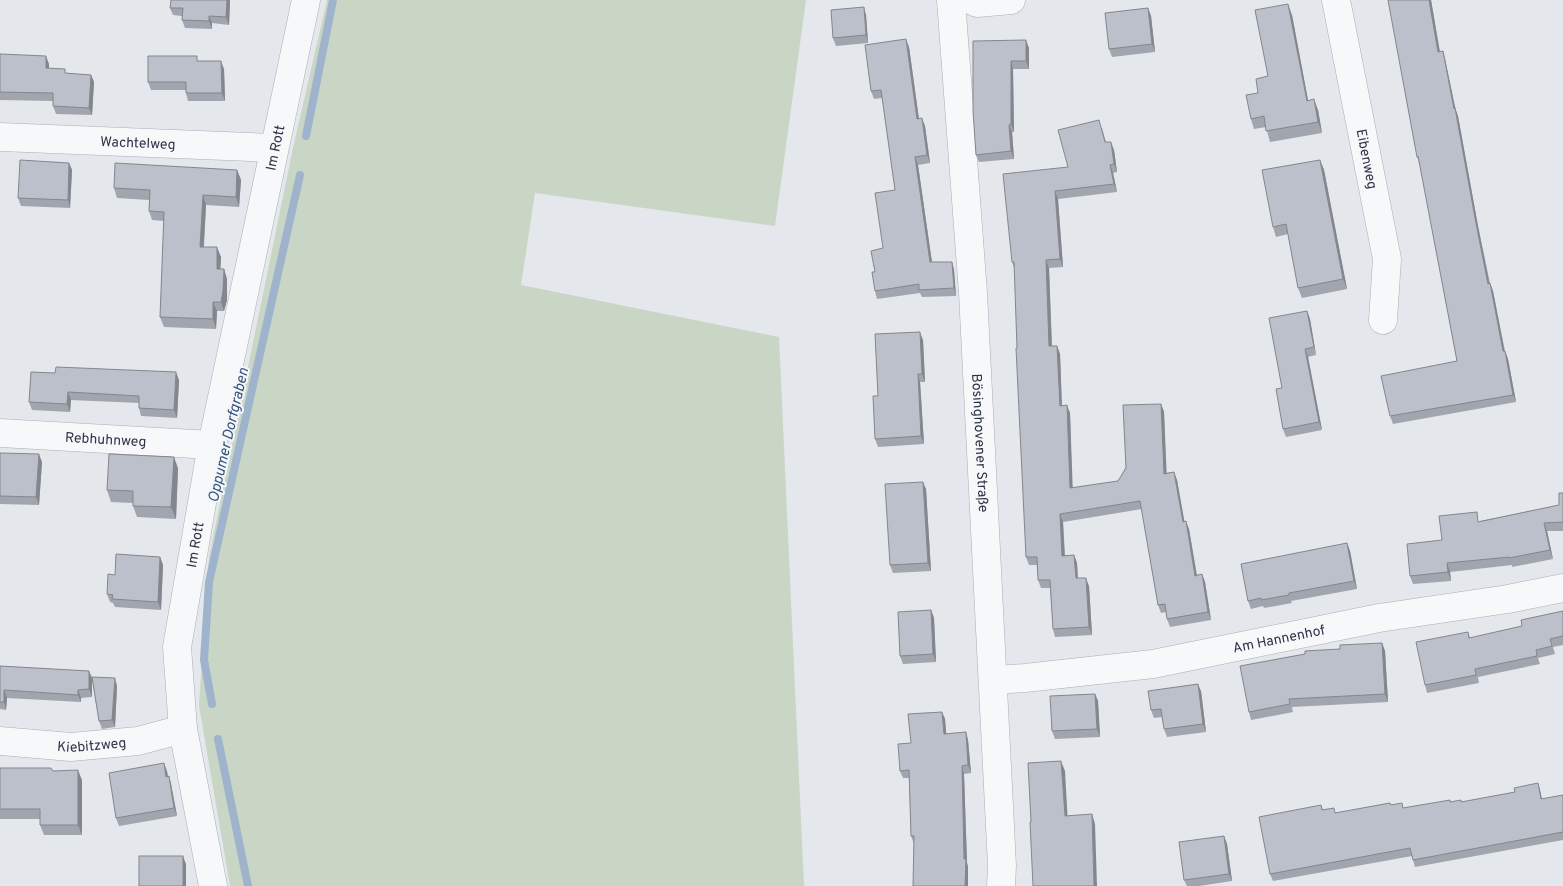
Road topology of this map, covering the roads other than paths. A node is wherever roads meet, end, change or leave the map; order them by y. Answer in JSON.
{"nodes":[{"id":1,"x":306,"y":0,"type":"edge"},
{"id":2,"x":951,"y":0,"type":"edge"},
{"id":3,"x":971,"y":0,"type":"edge"},
{"id":4,"x":1011,"y":0,"type":"edge"},
{"id":5,"x":1336,"y":0,"type":"edge"},
{"id":6,"x":0,"y":137,"type":"edge"},
{"id":7,"x":274,"y":148,"type":"junction"},
{"id":8,"x":1383,"y":320,"type":"dead end"},
{"id":9,"x":0,"y":433,"type":"edge"},
{"id":10,"x":212,"y":445,"type":"junction"},
{"id":11,"x":1563,"y":588,"type":"edge"},
{"id":12,"x":993,"y":680,"type":"junction"},
{"id":13,"x":183,"y":729,"type":"junction"},
{"id":14,"x":0,"y":741,"type":"edge"},
{"id":15,"x":213,"y":886,"type":"edge"},
{"id":16,"x":1001,"y":886,"type":"edge"}],
"edges":[{"from":1,"to":7,"type":"street","name":"Im Rott"},
{"from":2,"to":12,"type":"street","name":"Bösinghovener Straße"},
{"from":3,"to":4,"type":"street"},
{"from":5,"to":8,"type":"street","name":"Eibenweg"},
{"from":6,"to":7,"type":"street","name":"Wachtelweg"},
{"from":7,"to":10,"type":"street","name":"Im Rott"},
{"from":9,"to":10,"type":"street","name":"Rebhuhnweg"},
{"from":10,"to":13,"type":"street","name":"Im Rott"},
{"from":11,"to":12,"type":"street","name":"Am Hannenhof"},
{"from":12,"to":16,"type":"street","name":"Bösinghovener Straße"},
{"from":13,"to":14,"type":"street","name":"Kiebitzweg"},
{"from":13,"to":15,"type":"street","name":"Im Rott"}]}
